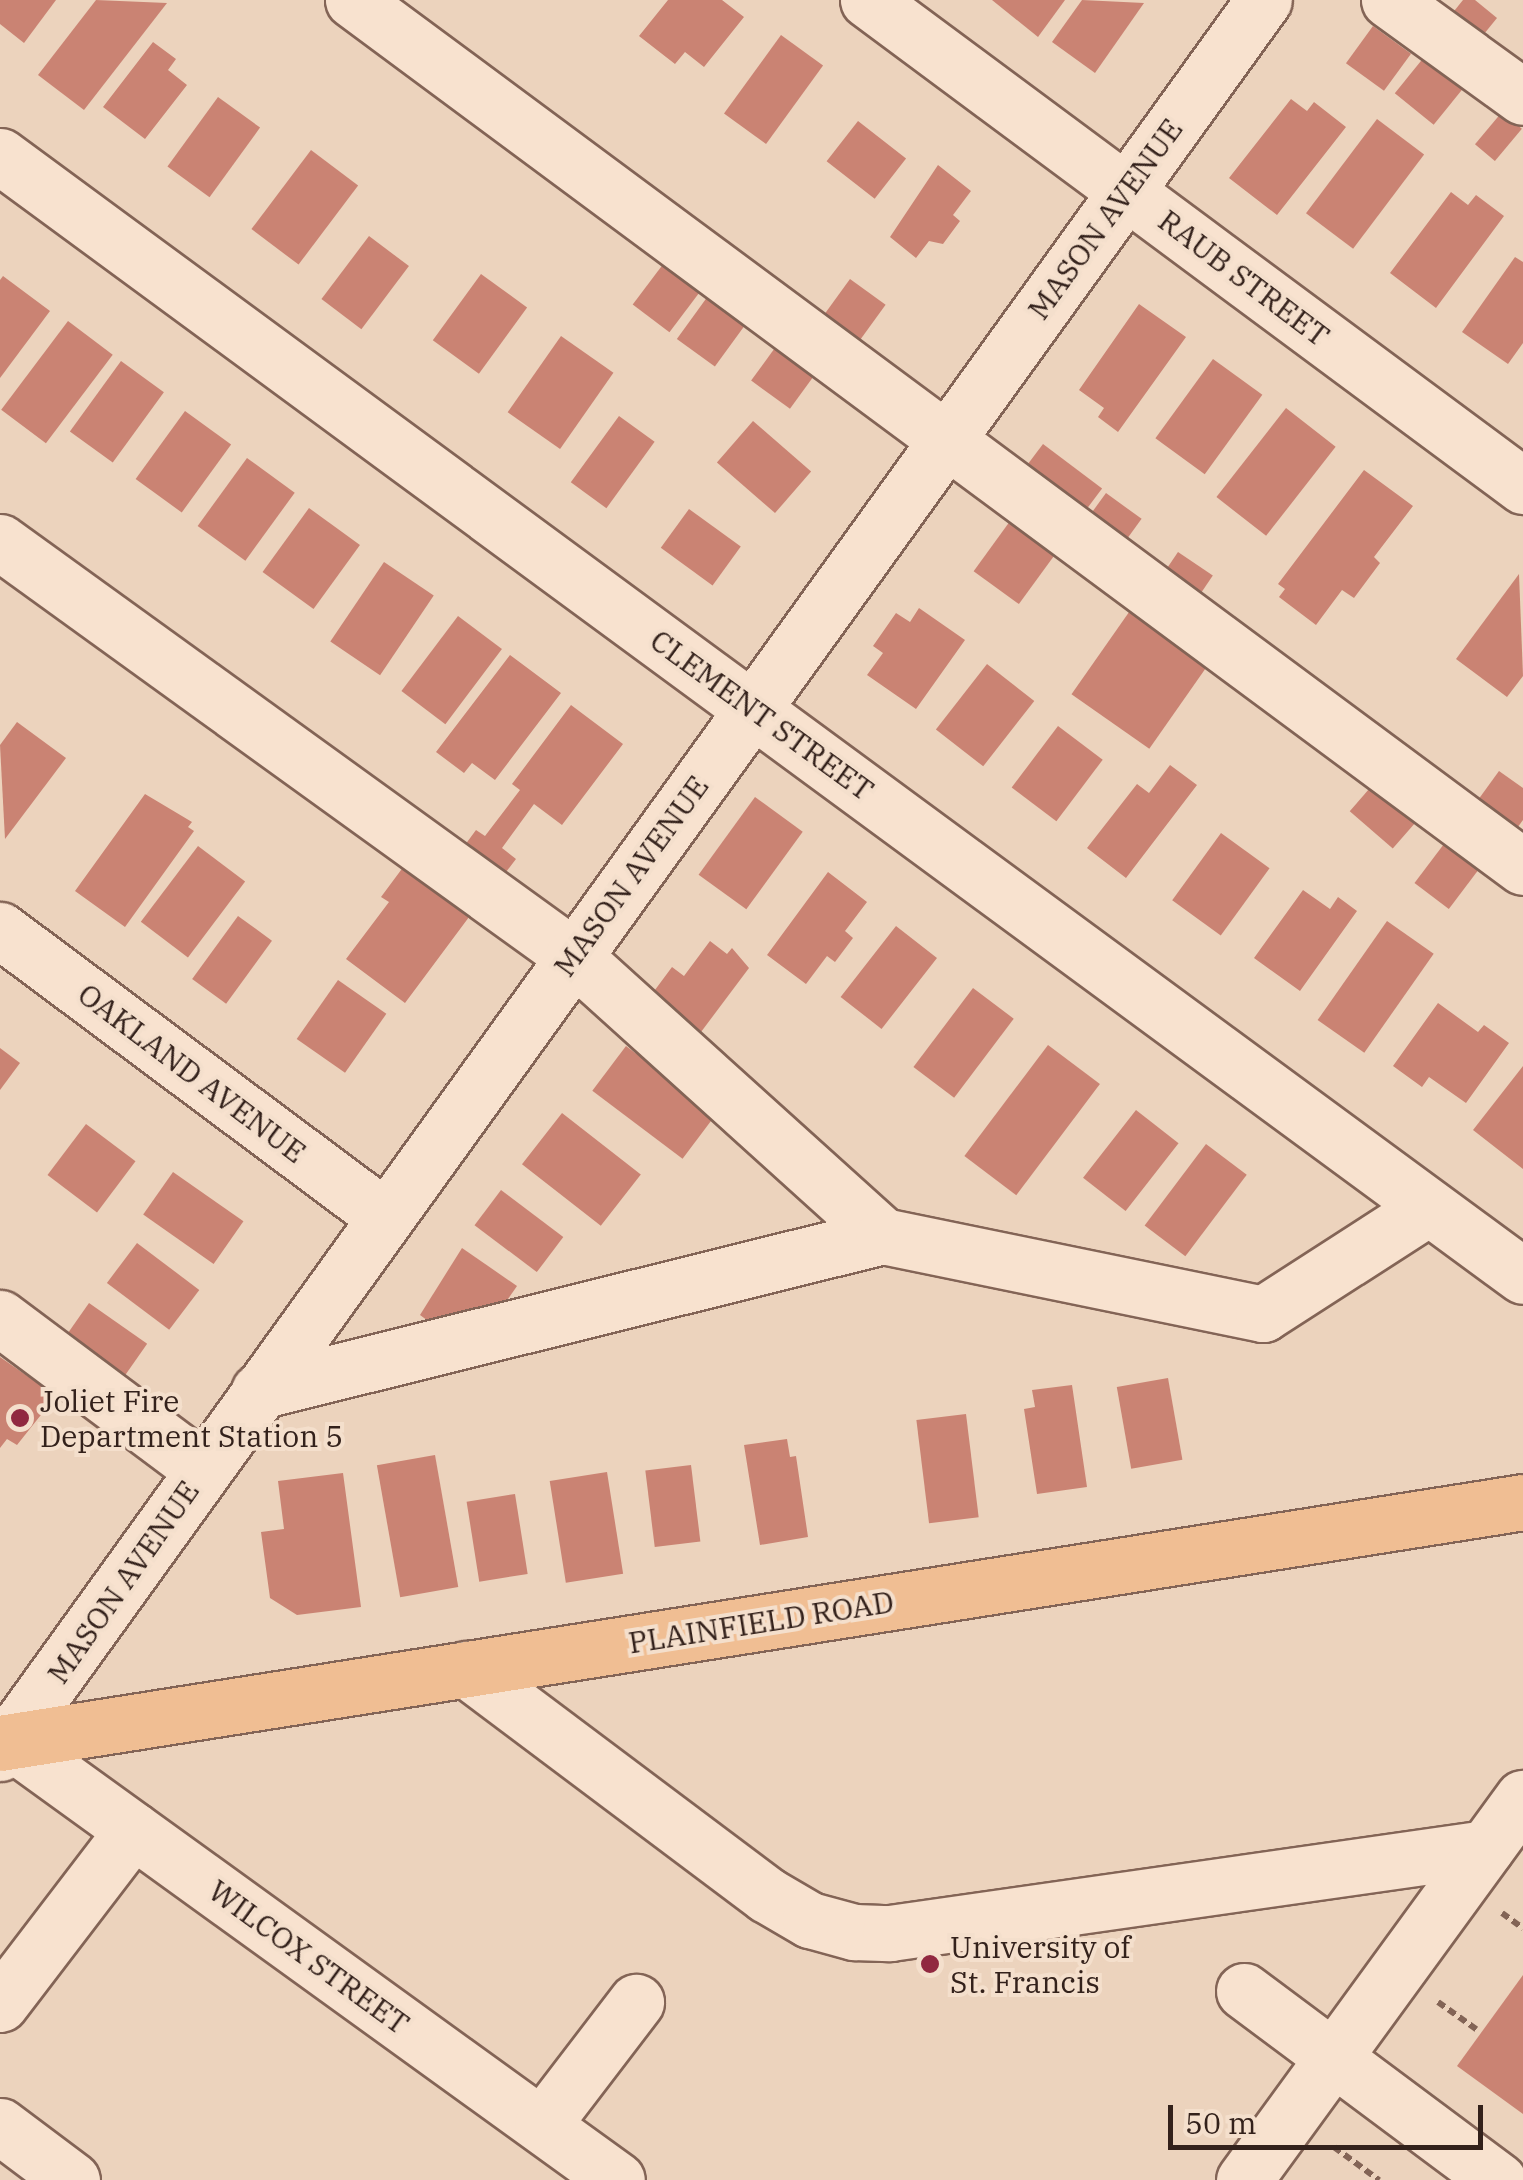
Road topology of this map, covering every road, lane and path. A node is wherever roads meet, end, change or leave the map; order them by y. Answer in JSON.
{"nodes":[{"id":1,"x":353,"y":0,"type":"edge"},
{"id":2,"x":868,"y":0,"type":"edge"},
{"id":3,"x":1264,"y":0,"type":"edge"},
{"id":4,"x":1389,"y":0,"type":"edge"},
{"id":5,"x":1523,"y":97,"type":"edge"},
{"id":6,"x":0,"y":156,"type":"edge"},
{"id":7,"x":1126,"y":190,"type":"junction"},
{"id":8,"x":946,"y":439,"type":"junction"},
{"id":9,"x":1523,"y":486,"type":"edge"},
{"id":10,"x":0,"y":542,"type":"edge"},
{"id":11,"x":752,"y":708,"type":"junction"},
{"id":12,"x":1523,"y":867,"type":"edge"},
{"id":13,"x":0,"y":930,"type":"edge"},
{"id":14,"x":572,"y":956,"type":"junction"},
{"id":15,"x":1429,"y":1207,"type":"junction"},
{"id":16,"x":384,"y":1216,"type":"junction"},
{"id":17,"x":884,"y":1236,"type":"junction"},
{"id":18,"x":1523,"y":1276,"type":"edge"},
{"id":19,"x":0,"y":1318,"type":"edge"},
{"id":20,"x":259,"y":1391,"type":"junction"},
{"id":21,"x":203,"y":1470,"type":"junction"},
{"id":22,"x":1523,"y":1502,"type":"edge"},
{"id":23,"x":466,"y":1669,"type":"junction"},
{"id":24,"x":2,"y":1743,"type":"edge"},
{"id":25,"x":1523,"y":1798,"type":"edge"},
{"id":26,"x":133,"y":1830,"type":"junction"},
{"id":27,"x":1486,"y":1848,"type":"junction"},
{"id":28,"x":1502,"y":1913,"type":"dead end"},
{"id":29,"x":1523,"y":1928,"type":"edge"},
{"id":30,"x":1244,"y":1992,"type":"dead end"},
{"id":31,"x":636,"y":2002,"type":"dead end"},
{"id":32,"x":1438,"y":2002,"type":"dead end"},
{"id":33,"x":0,"y":2004,"type":"edge"},
{"id":34,"x":1476,"y":2028,"type":"dead end"},
{"id":35,"x":1333,"y":2058,"type":"junction"},
{"id":36,"x":542,"y":2125,"type":"junction"},
{"id":37,"x":0,"y":2126,"type":"edge"},
{"id":38,"x":1334,"y":2147,"type":"dead end"},
{"id":39,"x":72,"y":2180,"type":"edge"},
{"id":40,"x":617,"y":2180,"type":"edge"},
{"id":41,"x":1244,"y":2180,"type":"edge"},
{"id":42,"x":1378,"y":2180,"type":"edge"},
{"id":43,"x":1498,"y":2180,"type":"edge"}],
"edges":[{"from":1,"to":8,"type":"street"},
{"from":2,"to":7,"type":"street","name":"RAUB STREET"},
{"from":3,"to":7,"type":"street","name":"MASON AVENUE"},
{"from":4,"to":5,"type":"street"},
{"from":6,"to":11,"type":"street","name":"CLEMENT STREET"},
{"from":7,"to":8,"type":"street","name":"MASON AVENUE"},
{"from":7,"to":9,"type":"street","name":"RAUB STREET"},
{"from":8,"to":11,"type":"street","name":"MASON AVENUE"},
{"from":8,"to":12,"type":"street"},
{"from":10,"to":14,"type":"street"},
{"from":11,"to":14,"type":"street","name":"MASON AVENUE"},
{"from":11,"to":15,"type":"street","name":"CLEMENT STREET"},
{"from":13,"to":16,"type":"street","name":"OAKLAND AVENUE"},
{"from":14,"to":16,"type":"street","name":"MASON AVENUE"},
{"from":14,"to":17,"type":"street"},
{"from":15,"to":17,"type":"street"},
{"from":15,"to":18,"type":"street","name":"CLEMENT STREET"},
{"from":16,"to":20,"type":"street","name":"MASON AVENUE"},
{"from":17,"to":20,"type":"street"},
{"from":19,"to":21,"type":"street"},
{"from":20,"to":21,"type":"street","name":"MASON AVENUE"},
{"from":21,"to":24,"type":"street","name":"MASON AVENUE"},
{"from":22,"to":23,"type":"main road","name":"PLAINFIELD ROAD"},
{"from":23,"to":24,"type":"main road","name":"PLAINFIELD ROAD"},
{"from":23,"to":27,"type":"street"},
{"from":24,"to":26,"type":"street","name":"WILCOX STREET"},
{"from":25,"to":27,"type":"street"},
{"from":26,"to":33,"type":"street"},
{"from":26,"to":36,"type":"street","name":"WILCOX STREET"},
{"from":27,"to":35,"type":"street"},
{"from":28,"to":29,"type":"path"},
{"from":30,"to":35,"type":"street"},
{"from":31,"to":36,"type":"street"},
{"from":32,"to":34,"type":"path"},
{"from":35,"to":41,"type":"street"},
{"from":35,"to":43,"type":"street"},
{"from":36,"to":40,"type":"street","name":"WILCOX STREET"},
{"from":37,"to":39,"type":"street"},
{"from":38,"to":42,"type":"path"}]}
